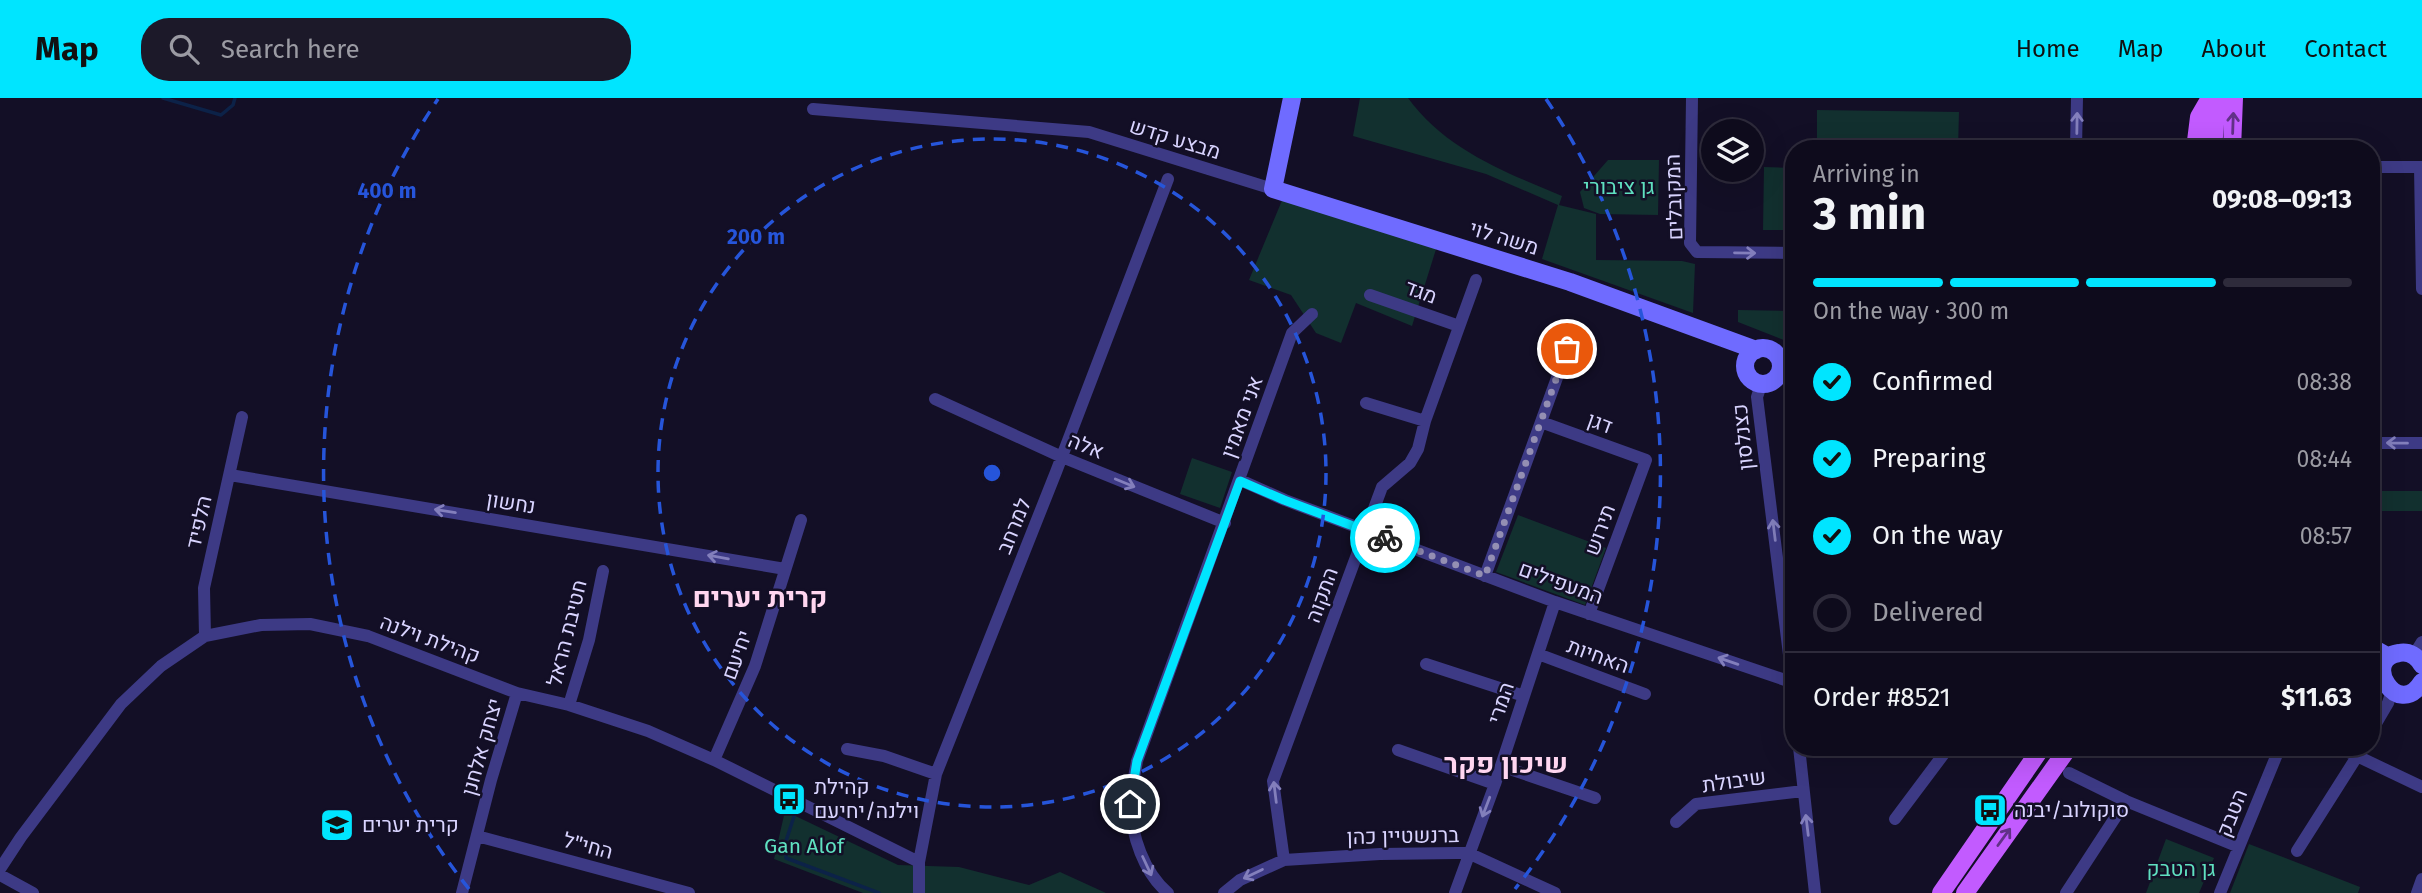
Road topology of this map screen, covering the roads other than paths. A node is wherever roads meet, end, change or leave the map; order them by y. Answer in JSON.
{"nodes":[{"id":1,"x":1292,"y":98,"type":"edge"},
{"id":2,"x":1692,"y":98,"type":"edge"},
{"id":3,"x":2077,"y":98,"type":"edge"},
{"id":4,"x":2210,"y":98,"type":"edge"},
{"id":5,"x":2217,"y":98,"type":"edge"},
{"id":6,"x":2234,"y":98,"type":"edge"},
{"id":7,"x":813,"y":109,"type":"dead end"},
{"id":8,"x":2076,"y":140,"type":"edge"},
{"id":9,"x":2196,"y":140,"type":"edge"},
{"id":10,"x":2215,"y":140,"type":"edge"},
{"id":11,"x":2232,"y":140,"type":"edge"},
{"id":12,"x":2380,"y":167,"type":"edge"},
{"id":13,"x":2421,"y":167,"type":"edge"},
{"id":14,"x":1168,"y":179,"type":"dead end"},
{"id":15,"x":1273,"y":189,"type":"junction"},
{"id":16,"x":1785,"y":253,"type":"edge"},
{"id":17,"x":1476,"y":280,"type":"dead end"},
{"id":18,"x":2422,"y":289,"type":"edge"},
{"id":19,"x":1370,"y":295,"type":"dead end"},
{"id":20,"x":1312,"y":314,"type":"dead end"},
{"id":21,"x":1459,"y":327,"type":"junction"},
{"id":22,"x":1574,"y":331,"type":"dead end"},
{"id":23,"x":1719,"y":336,"type":"junction"},
{"id":24,"x":1756,"y":350,"type":"junction"},
{"id":25,"x":1785,"y":358,"type":"edge"},
{"id":26,"x":1785,"y":361,"type":"edge"},
{"id":27,"x":1745,"y":369,"type":"junction"},
{"id":28,"x":1778,"y":382,"type":"edge"},
{"id":29,"x":935,"y":399,"type":"dead end"},
{"id":30,"x":1366,"y":404,"type":"dead end"},
{"id":31,"x":242,"y":417,"type":"dead end"},
{"id":32,"x":1425,"y":421,"type":"junction"},
{"id":33,"x":1541,"y":422,"type":"junction"},
{"id":34,"x":2380,"y":443,"type":"edge"},
{"id":35,"x":2422,"y":443,"type":"edge"},
{"id":36,"x":1062,"y":457,"type":"junction"},
{"id":37,"x":1646,"y":460,"type":"joint"},
{"id":38,"x":230,"y":475,"type":"junction"},
{"id":39,"x":1240,"y":481,"type":"junction"},
{"id":40,"x":801,"y":520,"type":"dead end"},
{"id":41,"x":1225,"y":523,"type":"junction"},
{"id":42,"x":1367,"y":530,"type":"junction"},
{"id":43,"x":785,"y":569,"type":"junction"},
{"id":44,"x":603,"y":571,"type":"dead end"},
{"id":45,"x":1485,"y":576,"type":"junction"},
{"id":46,"x":1555,"y":603,"type":"junction"},
{"id":47,"x":1589,"y":614,"type":"junction"},
{"id":48,"x":1785,"y":623,"type":"edge"},
{"id":49,"x":205,"y":636,"type":"junction"},
{"id":50,"x":1538,"y":654,"type":"junction"},
{"id":51,"x":2419,"y":654,"type":"edge"},
{"id":52,"x":2381,"y":662,"type":"edge"},
{"id":53,"x":1426,"y":664,"type":"dead end"},
{"id":54,"x":1785,"y":684,"type":"edge"},
{"id":55,"x":2419,"y":690,"type":"edge"},
{"id":56,"x":2392,"y":691,"type":"junction"},
{"id":57,"x":517,"y":693,"type":"junction"},
{"id":58,"x":1645,"y":694,"type":"dead end"},
{"id":59,"x":1524,"y":696,"type":"junction"},
{"id":60,"x":569,"y":705,"type":"junction"},
{"id":61,"x":2380,"y":714,"type":"edge"},
{"id":62,"x":847,"y":749,"type":"dead end"},
{"id":63,"x":1398,"y":750,"type":"dead end"},
{"id":64,"x":1800,"y":756,"type":"edge"},
{"id":65,"x":1942,"y":756,"type":"edge"},
{"id":66,"x":2036,"y":756,"type":"edge"},
{"id":67,"x":2063,"y":756,"type":"edge"},
{"id":68,"x":2276,"y":756,"type":"edge"},
{"id":69,"x":2357,"y":756,"type":"edge"},
{"id":70,"x":2367,"y":756,"type":"edge"},
{"id":71,"x":714,"y":760,"type":"junction"},
{"id":72,"x":1501,"y":766,"type":"junction"},
{"id":73,"x":2069,"y":773,"type":"dead end"},
{"id":74,"x":936,"y":774,"type":"junction"},
{"id":75,"x":1495,"y":784,"type":"junction"},
{"id":76,"x":2422,"y":787,"type":"edge"},
{"id":77,"x":1803,"y":792,"type":"junction"},
{"id":78,"x":1594,"y":798,"type":"dead end"},
{"id":79,"x":2126,"y":801,"type":"junction"},
{"id":80,"x":1895,"y":818,"type":"dead end"},
{"id":81,"x":1676,"y":822,"type":"dead end"},
{"id":82,"x":477,"y":836,"type":"junction"},
{"id":83,"x":2239,"y":847,"type":"junction"},
{"id":84,"x":2297,"y":850,"type":"dead end"},
{"id":85,"x":1468,"y":853,"type":"junction"},
{"id":86,"x":1284,"y":860,"type":"junction"},
{"id":87,"x":919,"y":862,"type":"junction"},
{"id":88,"x":0,"y":869,"type":"edge"},
{"id":89,"x":0,"y":875,"type":"edge"},
{"id":90,"x":2422,"y":879,"type":"edge"},
{"id":91,"x":33,"y":893,"type":"edge"},
{"id":92,"x":462,"y":893,"type":"edge"},
{"id":93,"x":689,"y":893,"type":"edge"},
{"id":94,"x":919,"y":893,"type":"edge"},
{"id":95,"x":1168,"y":893,"type":"edge"},
{"id":96,"x":1224,"y":893,"type":"edge"},
{"id":97,"x":1455,"y":893,"type":"edge"},
{"id":98,"x":1555,"y":893,"type":"edge"},
{"id":99,"x":1815,"y":893,"type":"edge"},
{"id":100,"x":1941,"y":893,"type":"edge"},
{"id":101,"x":1965,"y":893,"type":"edge"},
{"id":102,"x":2066,"y":893,"type":"edge"},
{"id":103,"x":2220,"y":893,"type":"edge"},
{"id":104,"x":2417,"y":893,"type":"edge"}],
"edges":[{"from":1,"to":15,"type":"street"},
{"from":2,"to":16,"type":"street","name":"המקובלים","one_way":true},
{"from":8,"to":3,"type":"street","one_way":true},
{"from":4,"to":9,"type":"main road"},
{"from":5,"to":10,"type":"main road"},
{"from":11,"to":6,"type":"main road","one_way":true},
{"from":7,"to":15,"type":"street","name":"מבצע קדש"},
{"from":12,"to":13,"type":"street"},
{"from":13,"to":18,"type":"street"},
{"from":14,"to":36,"type":"street","name":"למרחב"},
{"from":15,"to":23,"type":"street","name":"משה לוי"},
{"from":17,"to":21,"type":"street","name":"התקוה"},
{"from":19,"to":21,"type":"street","name":"מגד"},
{"from":20,"to":39,"type":"street","name":"אני מאמין"},
{"from":21,"to":32,"type":"street","name":"התקוה"},
{"from":22,"to":33,"type":"street"},
{"from":23,"to":24,"type":"street","name":"משה לוי"},
{"from":23,"to":27,"type":"street"},
{"from":24,"to":25,"type":"street"},
{"from":24,"to":27,"type":"street"},
{"from":26,"to":28,"type":"street"},
{"from":27,"to":28,"type":"street"},
{"from":48,"to":28,"type":"street","name":"כצנלסון","one_way":true},
{"from":29,"to":36,"type":"street","name":"אלה"},
{"from":30,"to":32,"type":"street"},
{"from":31,"to":38,"type":"street","name":"הלפיד"},
{"from":32,"to":42,"type":"street","name":"התקוה"},
{"from":33,"to":37,"type":"street","name":"דגן"},
{"from":33,"to":45,"type":"street"},
{"from":35,"to":34,"type":"street","one_way":true},
{"from":36,"to":41,"type":"street","name":"אלה","one_way":true},
{"from":36,"to":74,"type":"street","name":"למרחב"},
{"from":37,"to":47,"type":"street","name":"תירוש"},
{"from":43,"to":38,"type":"street","name":"נחשון","one_way":true},
{"from":38,"to":49,"type":"street","name":"הלפיד"},
{"from":39,"to":41,"type":"street","name":"אני מאמין"},
{"from":39,"to":42,"type":"street","name":"המעפילים"},
{"from":40,"to":43,"type":"street","name":"יחיעם"},
{"from":41,"to":95,"type":"street","name":"אני מאמין","one_way":true},
{"from":42,"to":45,"type":"street","name":"המעפילים"},
{"from":86,"to":42,"type":"street","name":"התקוה","one_way":true},
{"from":43,"to":71,"type":"street","name":"יחיעם"},
{"from":44,"to":60,"type":"street","name":"חטיבת הראל"},
{"from":45,"to":46,"type":"street","name":"המעפילים"},
{"from":46,"to":47,"type":"street","name":"המעפילים"},
{"from":46,"to":50,"type":"street","name":"המרי"},
{"from":54,"to":47,"type":"street","name":"המעפילים","one_way":true},
{"from":49,"to":57,"type":"street","name":"קהילת וילנה"},
{"from":49,"to":88,"type":"street","name":"קהילת וילנה"},
{"from":50,"to":58,"type":"street","name":"האחיות"},
{"from":50,"to":59,"type":"street","name":"המרי"},
{"from":51,"to":52,"type":"street"},
{"from":52,"to":56,"type":"street"},
{"from":53,"to":59,"type":"street"},
{"from":55,"to":56,"type":"street"},
{"from":56,"to":61,"type":"street"},
{"from":57,"to":60,"type":"street","name":"קהילת וילנה"},
{"from":57,"to":82,"type":"street","name":"יצחק אלחנן"},
{"from":59,"to":72,"type":"street","name":"המרי"},
{"from":60,"to":71,"type":"street","name":"קהילת וילנה"},
{"from":62,"to":74,"type":"street"},
{"from":63,"to":75,"type":"street"},
{"from":64,"to":77,"type":"street"},
{"from":65,"to":80,"type":"street"},
{"from":66,"to":100,"type":"main road"},
{"from":101,"to":67,"type":"main road","one_way":true},
{"from":68,"to":83,"type":"street","name":"הטבק"},
{"from":69,"to":84,"type":"street"},
{"from":70,"to":76,"type":"street"},
{"from":71,"to":87,"type":"street","name":"קהילת וילנה"},
{"from":72,"to":75,"type":"street","name":"המרי"},
{"from":72,"to":78,"type":"street"},
{"from":73,"to":79,"type":"street"},
{"from":74,"to":87,"type":"street","name":"למרחב"},
{"from":75,"to":85,"type":"street","name":"המרי","one_way":true},
{"from":77,"to":81,"type":"street","name":"שיבולת"},
{"from":99,"to":77,"type":"street","one_way":true},
{"from":79,"to":83,"type":"street"},
{"from":79,"to":102,"type":"street"},
{"from":82,"to":92,"type":"street","name":"יצחק אלחנן"},
{"from":82,"to":93,"type":"street","name":"החי\"ל"},
{"from":83,"to":103,"type":"street","name":"הטבק"},
{"from":85,"to":86,"type":"street","name":"ברנשטיין כהן"},
{"from":85,"to":97,"type":"street","name":"המרי"},
{"from":85,"to":98,"type":"street","name":"ברנשטיין כהן"},
{"from":86,"to":96,"type":"street","one_way":true},
{"from":87,"to":94,"type":"street","name":"למרחב"},
{"from":89,"to":91,"type":"street"},
{"from":90,"to":104,"type":"street"}]}
